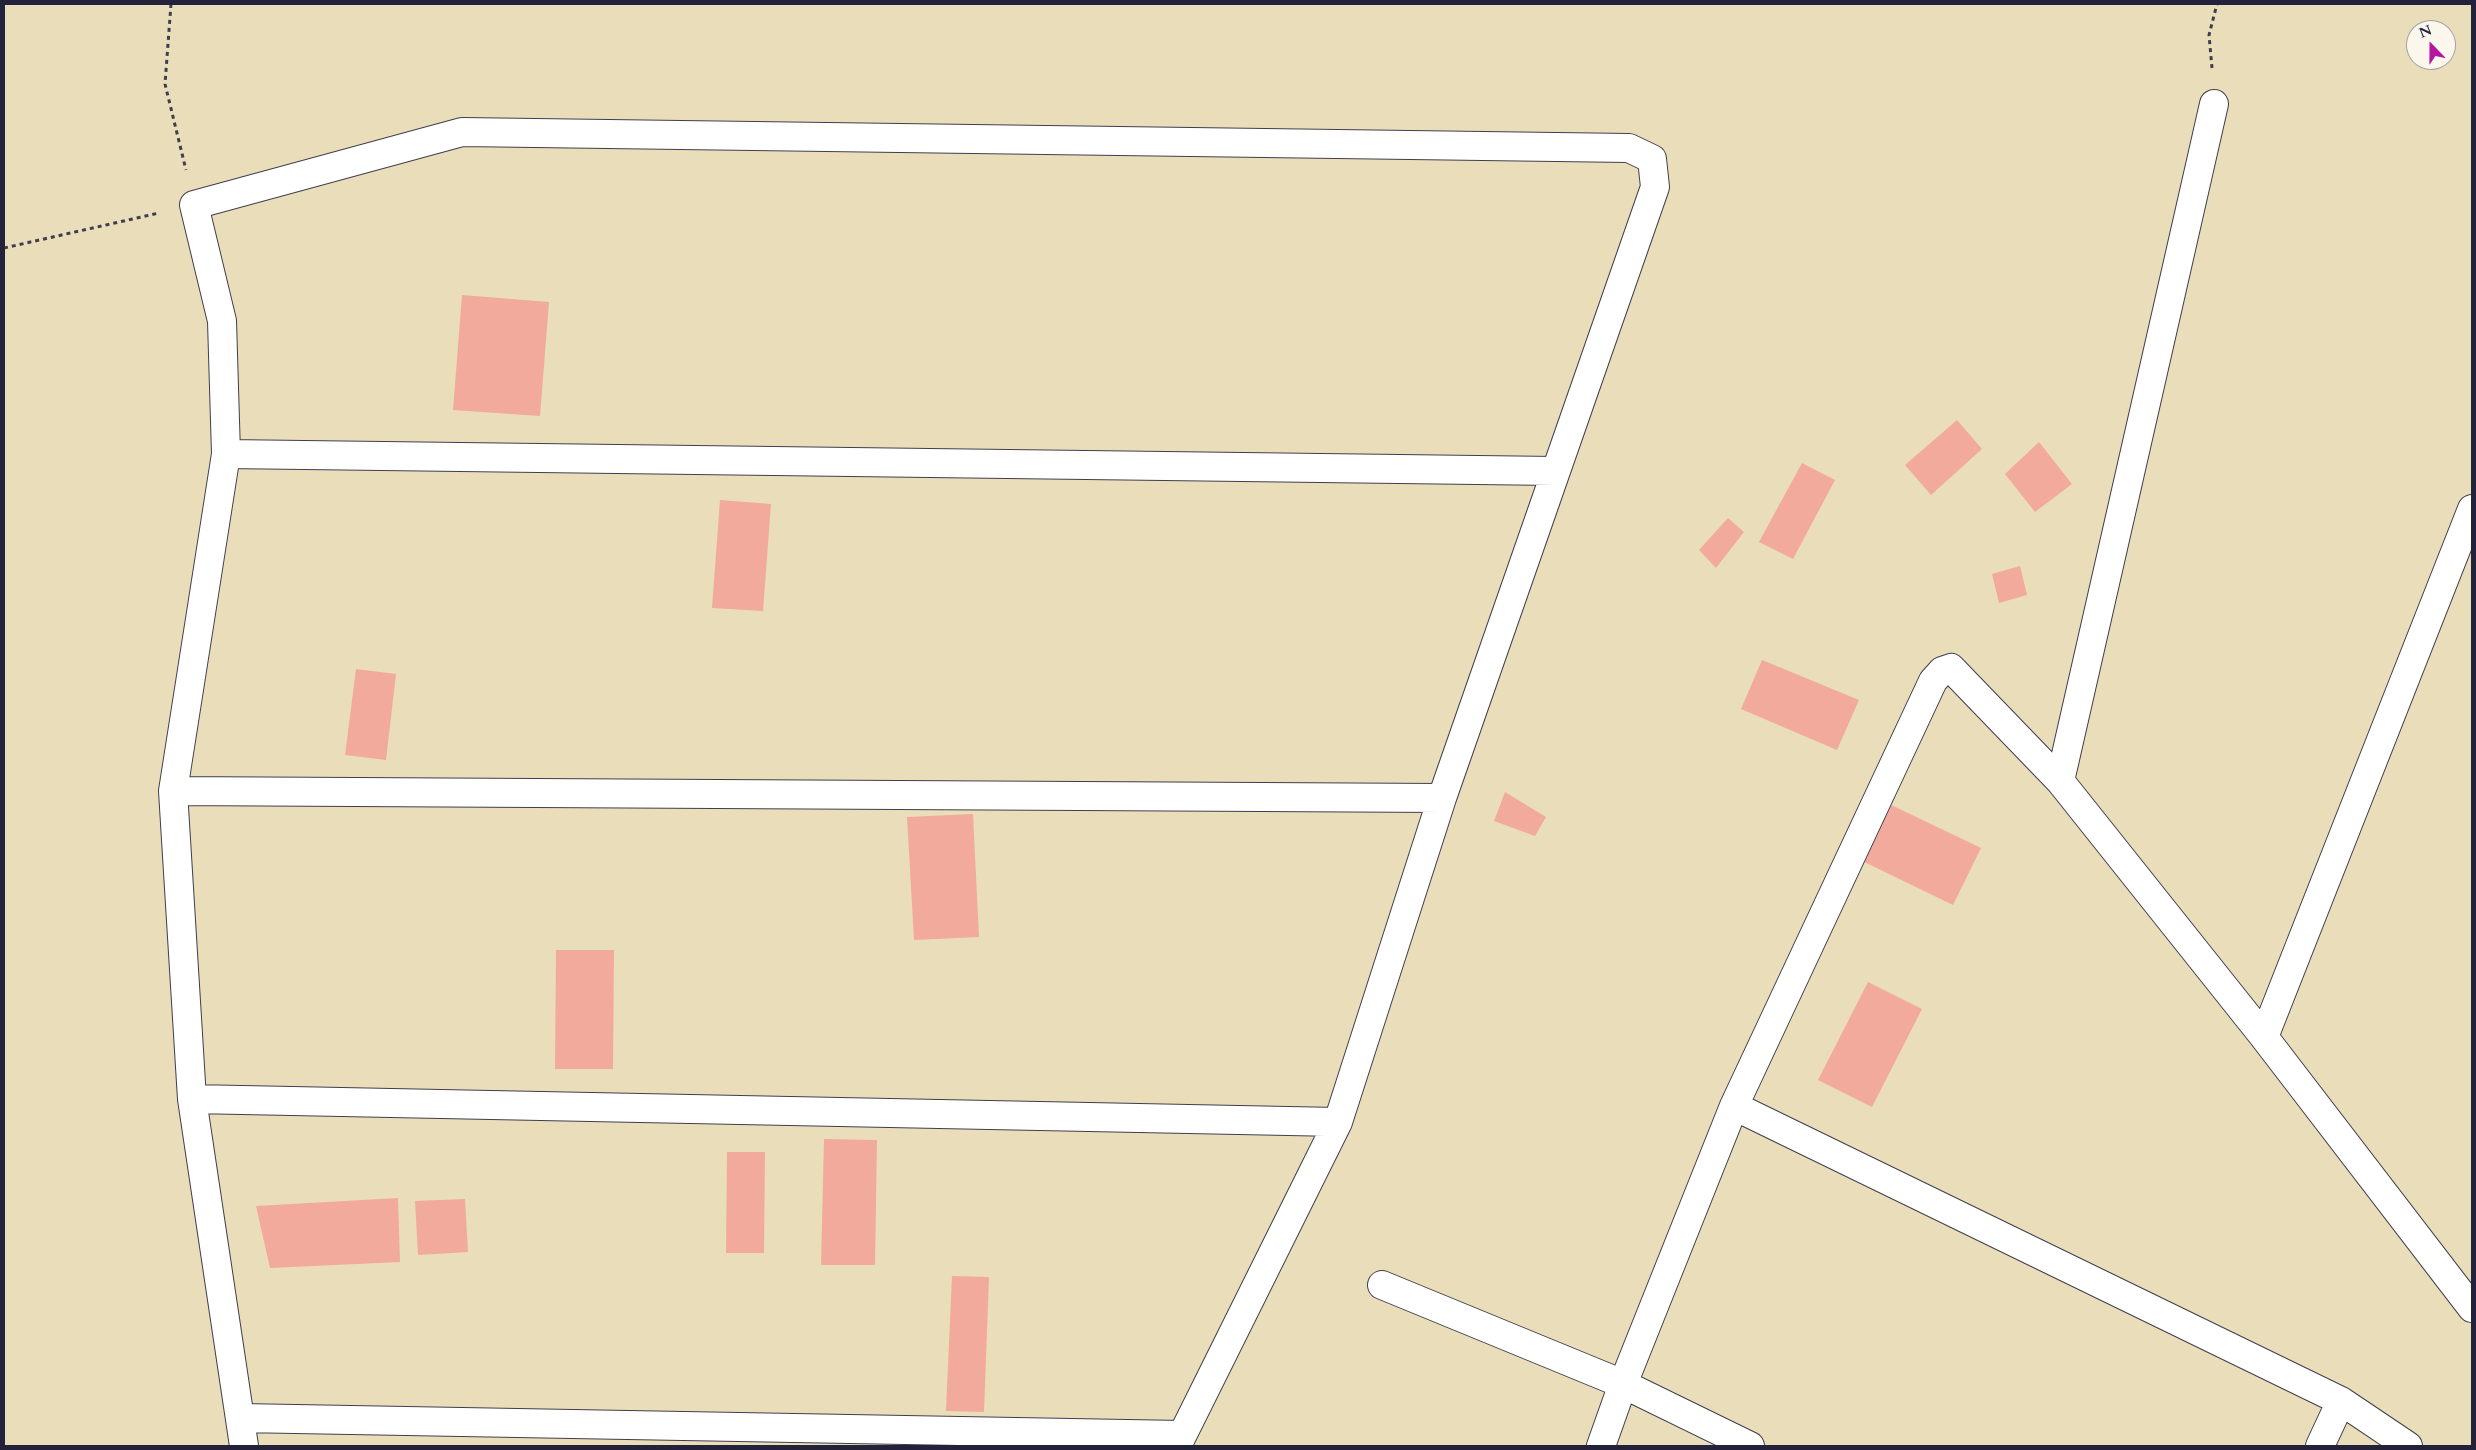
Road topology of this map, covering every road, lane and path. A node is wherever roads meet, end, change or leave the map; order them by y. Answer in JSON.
{"nodes":[{"id":1,"x":171,"y":4,"type":"edge"},
{"id":2,"x":2217,"y":4,"type":"edge"},
{"id":3,"x":2214,"y":104,"type":"joint"},
{"id":4,"x":194,"y":205,"type":"junction"},
{"id":5,"x":4,"y":248,"type":"edge"},
{"id":6,"x":226,"y":454,"type":"junction"},
{"id":7,"x":1555,"y":471,"type":"junction"},
{"id":8,"x":2472,"y":509,"type":"edge"},
{"id":9,"x":2060,"y":780,"type":"junction"},
{"id":10,"x":173,"y":791,"type":"junction"},
{"id":11,"x":1442,"y":798,"type":"junction"},
{"id":12,"x":2264,"y":1037,"type":"junction"},
{"id":13,"x":192,"y":1099,"type":"junction"},
{"id":14,"x":1734,"y":1106,"type":"junction"},
{"id":15,"x":1338,"y":1122,"type":"junction"},
{"id":16,"x":1382,"y":1284,"type":"dead end"},
{"id":17,"x":2472,"y":1308,"type":"edge"},
{"id":18,"x":1623,"y":1384,"type":"junction"},
{"id":19,"x":2342,"y":1401,"type":"junction"},
{"id":20,"x":240,"y":1418,"type":"junction"},
{"id":21,"x":1179,"y":1441,"type":"edge"},
{"id":22,"x":244,"y":1446,"type":"edge"},
{"id":23,"x":1601,"y":1446,"type":"edge"},
{"id":24,"x":1750,"y":1446,"type":"edge"},
{"id":25,"x":2320,"y":1446,"type":"edge"},
{"id":26,"x":2408,"y":1446,"type":"edge"}],
"edges":[{"from":1,"to":4,"type":"path"},
{"from":2,"to":3,"type":"path"},
{"from":3,"to":9,"type":"street"},
{"from":4,"to":5,"type":"path"},
{"from":4,"to":6,"type":"street"},
{"from":4,"to":7,"type":"street"},
{"from":6,"to":7,"type":"street"},
{"from":6,"to":10,"type":"street"},
{"from":7,"to":11,"type":"street"},
{"from":8,"to":12,"type":"street"},
{"from":9,"to":12,"type":"street"},
{"from":9,"to":14,"type":"street"},
{"from":10,"to":11,"type":"street"},
{"from":10,"to":13,"type":"street"},
{"from":11,"to":15,"type":"street"},
{"from":12,"to":17,"type":"street"},
{"from":13,"to":15,"type":"street"},
{"from":13,"to":20,"type":"street"},
{"from":14,"to":18,"type":"street"},
{"from":14,"to":19,"type":"street"},
{"from":15,"to":21,"type":"street"},
{"from":16,"to":18,"type":"street"},
{"from":18,"to":23,"type":"street"},
{"from":18,"to":24,"type":"street"},
{"from":19,"to":25,"type":"street"},
{"from":19,"to":26,"type":"street"},
{"from":20,"to":21,"type":"street"},
{"from":20,"to":22,"type":"street"}]}
